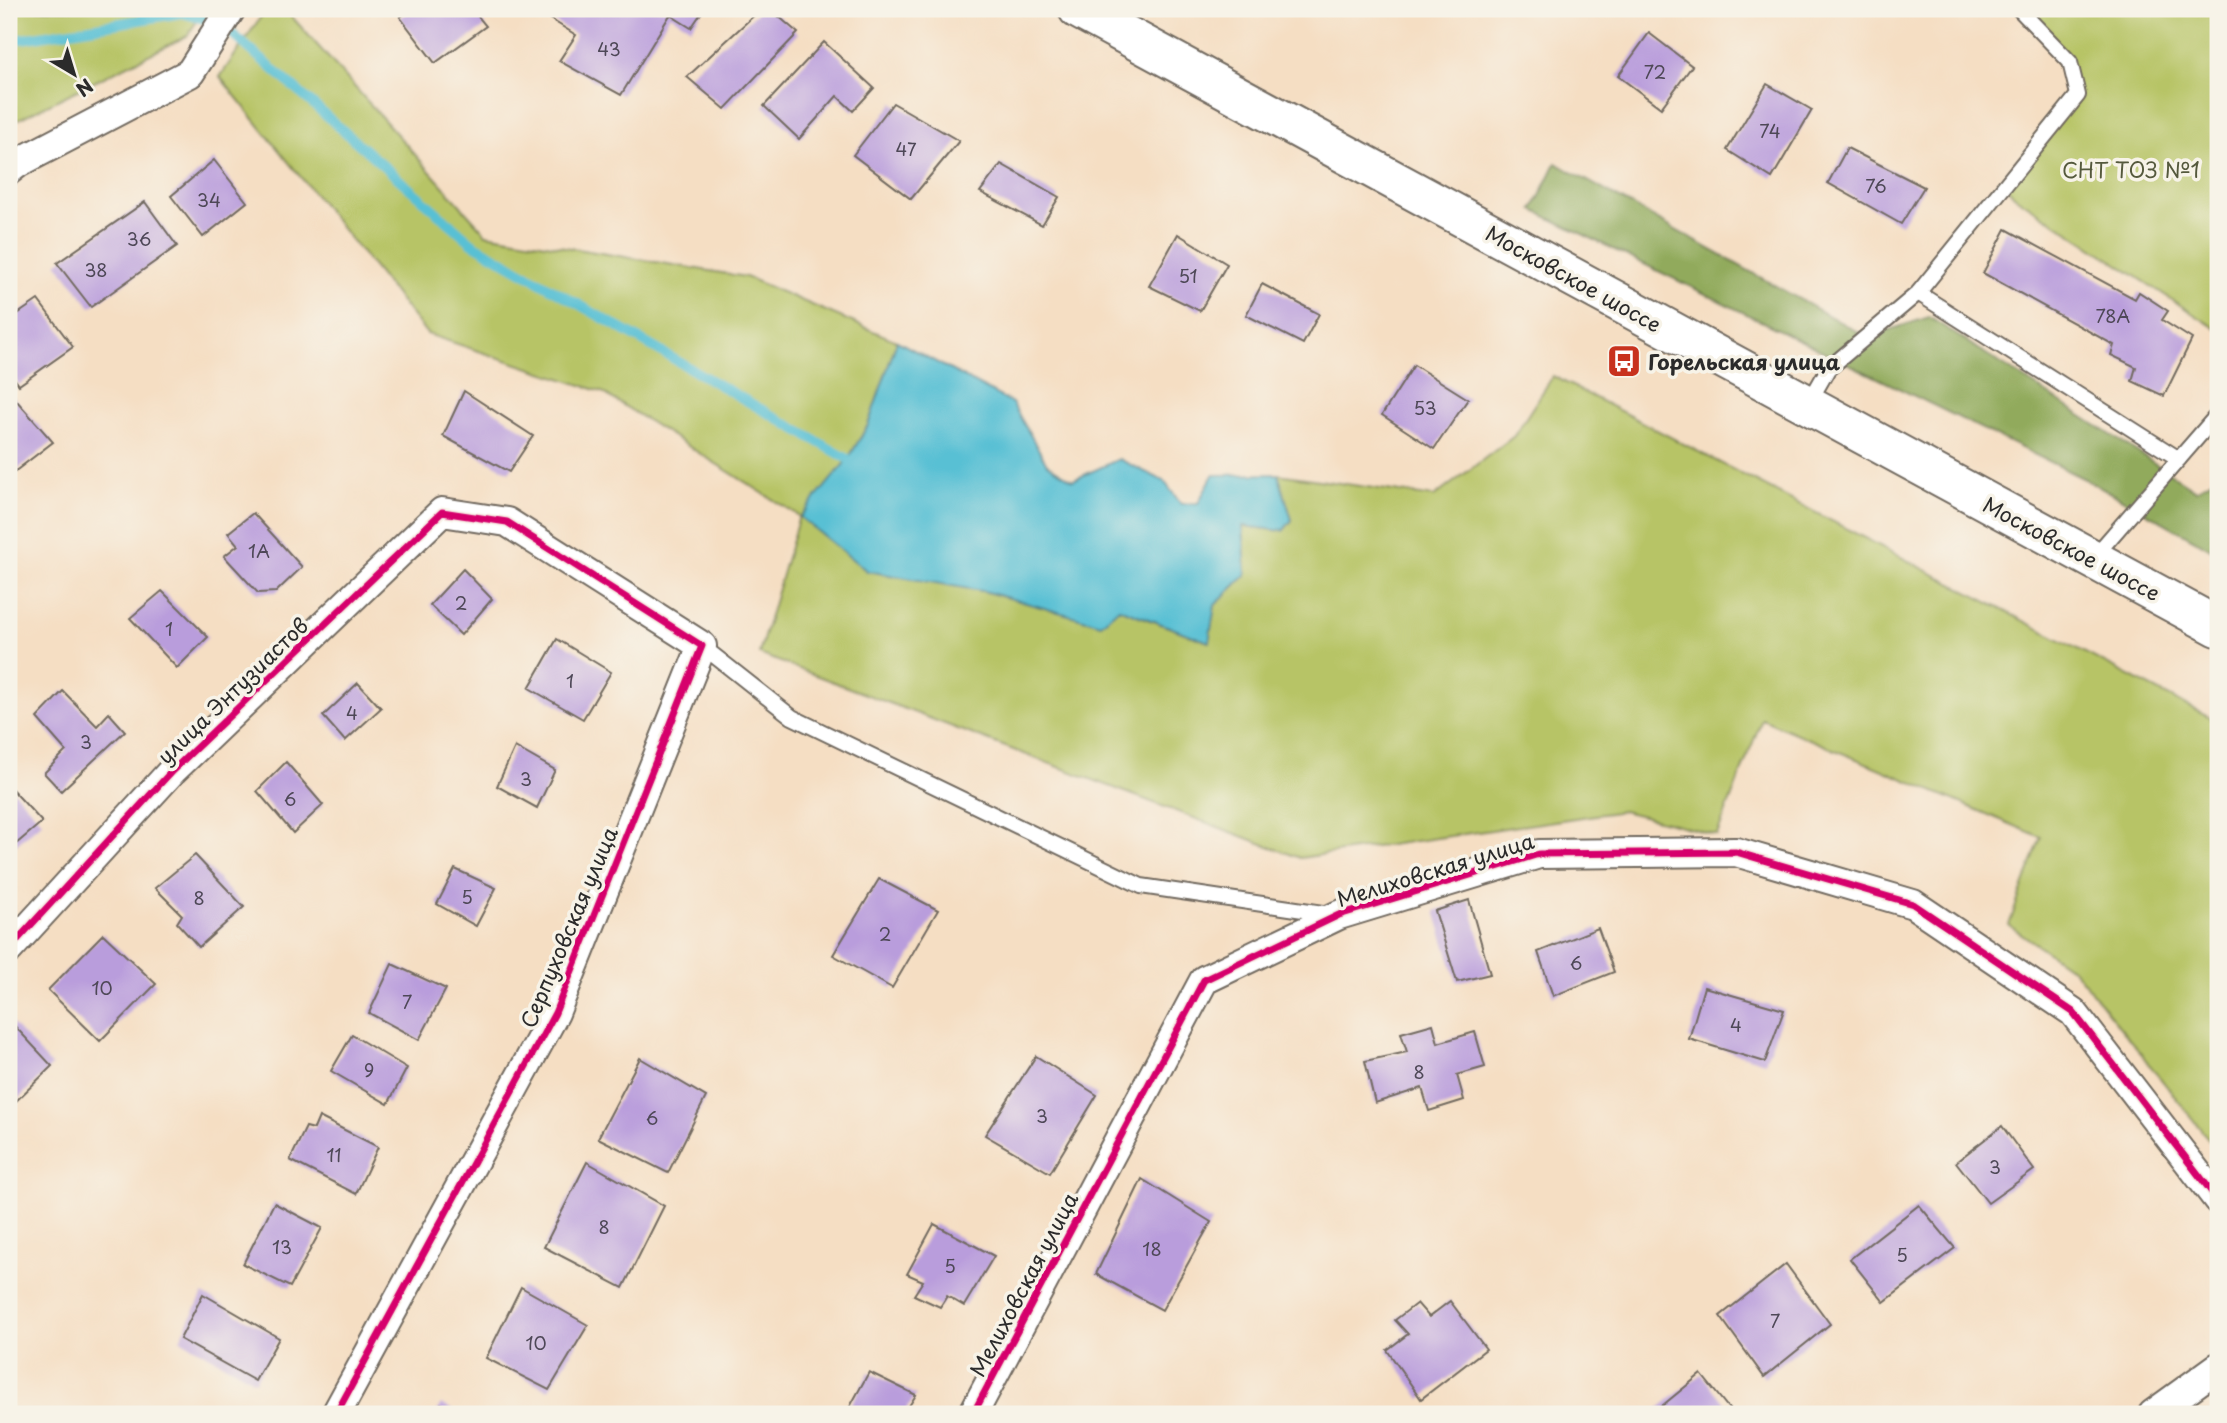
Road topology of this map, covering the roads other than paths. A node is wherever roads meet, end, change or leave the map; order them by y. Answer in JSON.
{"nodes":[{"id":1,"x":231,"y":9,"type":"edge"},
{"id":2,"x":1078,"y":9,"type":"edge"},
{"id":3,"x":2019,"y":9,"type":"edge"},
{"id":4,"x":9,"y":170,"type":"edge"},
{"id":5,"x":1918,"y":293,"type":"junction"},
{"id":6,"x":1807,"y":405,"type":"junction"},
{"id":7,"x":2218,"y":414,"type":"edge"},
{"id":8,"x":2179,"y":459,"type":"junction"},
{"id":9,"x":2092,"y":559,"type":"junction"},
{"id":10,"x":2218,"y":627,"type":"edge"},
{"id":11,"x":702,"y":646,"type":"junction"},
{"id":12,"x":1339,"y":915,"type":"junction"},
{"id":13,"x":9,"y":948,"type":"edge"},
{"id":14,"x":2218,"y":1200,"type":"edge"},
{"id":15,"x":2218,"y":1367,"type":"edge"},
{"id":16,"x":336,"y":1414,"type":"edge"},
{"id":17,"x":973,"y":1414,"type":"edge"},
{"id":18,"x":2153,"y":1414,"type":"edge"}],
"edges":[{"from":1,"to":4,"type":"street"},
{"from":2,"to":6,"type":"main road","name":"Московское шоссе"},
{"from":3,"to":5,"type":"lane"},
{"from":5,"to":6,"type":"lane"},
{"from":5,"to":8,"type":"lane"},
{"from":6,"to":9,"type":"main road","name":"Московское шоссе"},
{"from":7,"to":8,"type":"lane"},
{"from":8,"to":9,"type":"lane"},
{"from":9,"to":10,"type":"main road","name":"Московское шоссе"},
{"from":11,"to":12,"type":"lane"},
{"from":11,"to":13,"type":"street","name":"улица Энтузиастов"},
{"from":11,"to":16,"type":"street","name":"Серпуховская улица"},
{"from":12,"to":14,"type":"street","name":"Мелиховская улица"},
{"from":12,"to":17,"type":"street","name":"Мелиховская улица"},
{"from":15,"to":18,"type":"street"}]}
